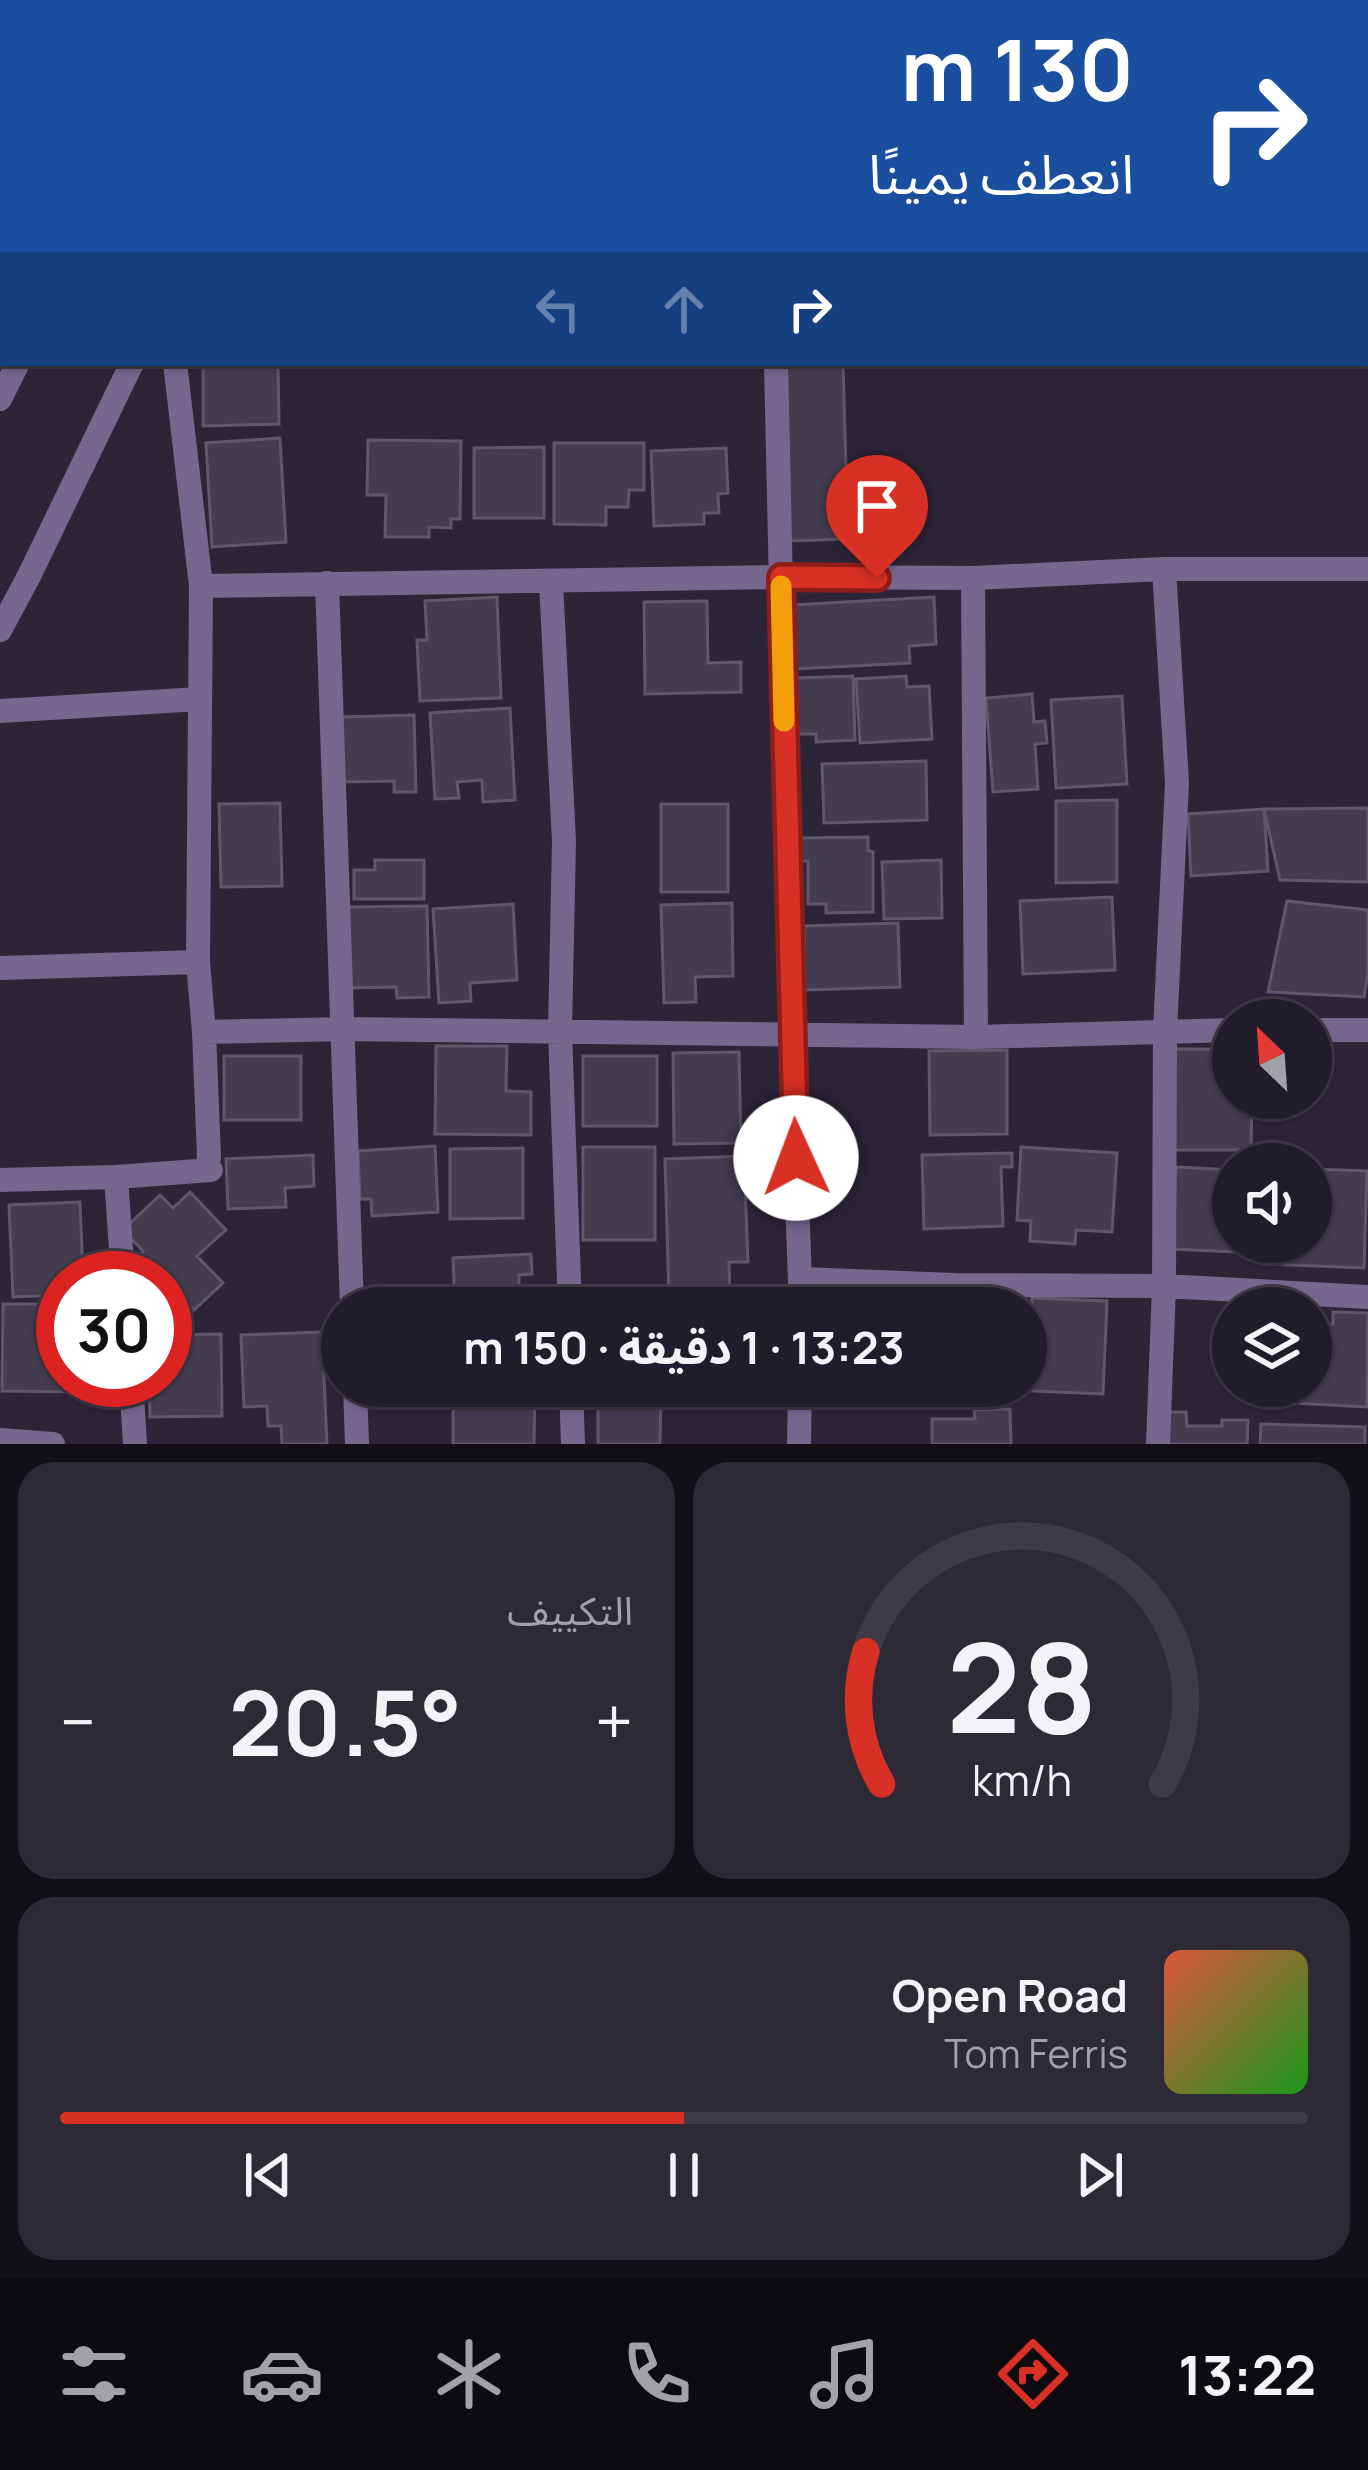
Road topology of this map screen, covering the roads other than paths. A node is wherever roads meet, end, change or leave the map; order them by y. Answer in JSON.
{"nodes":[{"id":1,"x":17,"y":366,"type":"edge"},
{"id":2,"x":131,"y":366,"type":"edge"},
{"id":3,"x":175,"y":366,"type":"edge"},
{"id":4,"x":776,"y":366,"type":"edge"},
{"id":5,"x":0,"y":400,"type":"edge"},
{"id":6,"x":1164,"y":569,"type":"junction"},
{"id":7,"x":1368,"y":569,"type":"edge"},
{"id":8,"x":29,"y":576,"type":"junction"},
{"id":9,"x":781,"y":577,"type":"junction"},
{"id":10,"x":0,"y":578,"type":"edge"},
{"id":11,"x":973,"y":578,"type":"junction"},
{"id":12,"x":551,"y":581,"type":"junction"},
{"id":13,"x":327,"y":583,"type":"junction"},
{"id":14,"x":201,"y":586,"type":"junction"},
{"id":15,"x":0,"y":630,"type":"edge"},
{"id":16,"x":200,"y":699,"type":"junction"},
{"id":17,"x":0,"y":711,"type":"edge"},
{"id":18,"x":198,"y":962,"type":"junction"},
{"id":19,"x":0,"y":968,"type":"edge"},
{"id":20,"x":343,"y":1029,"type":"junction"},
{"id":21,"x":1165,"y":1030,"type":"junction"},
{"id":22,"x":1212,"y":1030,"type":"edge"},
{"id":23,"x":1332,"y":1030,"type":"edge"},
{"id":24,"x":1368,"y":1030,"type":"edge"},
{"id":25,"x":204,"y":1031,"type":"junction"},
{"id":26,"x":560,"y":1031,"type":"junction"},
{"id":27,"x":790,"y":1036,"type":"junction"},
{"id":28,"x":976,"y":1037,"type":"junction"},
{"id":29,"x":116,"y":1177,"type":"junction"},
{"id":30,"x":0,"y":1180,"type":"edge"},
{"id":31,"x":121,"y":1251,"type":"edge"},
{"id":32,"x":801,"y":1280,"type":"junction"},
{"id":33,"x":1164,"y":1286,"type":"junction"},
{"id":34,"x":351,"y":1287,"type":"edge"},
{"id":35,"x":569,"y":1287,"type":"edge"},
{"id":36,"x":801,"y":1287,"type":"edge"},
{"id":37,"x":1368,"y":1297,"type":"edge"},
{"id":38,"x":133,"y":1407,"type":"edge"},
{"id":39,"x":356,"y":1407,"type":"edge"},
{"id":40,"x":572,"y":1407,"type":"edge"},
{"id":41,"x":800,"y":1407,"type":"edge"},
{"id":42,"x":0,"y":1440,"type":"edge"},
{"id":43,"x":53,"y":1444,"type":"edge"},
{"id":44,"x":135,"y":1444,"type":"edge"},
{"id":45,"x":358,"y":1444,"type":"edge"},
{"id":46,"x":573,"y":1444,"type":"edge"},
{"id":47,"x":799,"y":1444,"type":"edge"},
{"id":48,"x":1158,"y":1444,"type":"edge"}],
"edges":[{"from":1,"to":5,"type":"street"},
{"from":2,"to":8,"type":"street"},
{"from":3,"to":14,"type":"street"},
{"from":4,"to":9,"type":"street"},
{"from":6,"to":7,"type":"street"},
{"from":6,"to":11,"type":"street"},
{"from":6,"to":21,"type":"street"},
{"from":8,"to":10,"type":"street"},
{"from":8,"to":15,"type":"street"},
{"from":9,"to":11,"type":"street"},
{"from":9,"to":12,"type":"street"},
{"from":9,"to":27,"type":"street"},
{"from":11,"to":28,"type":"street"},
{"from":12,"to":13,"type":"street"},
{"from":12,"to":26,"type":"street"},
{"from":13,"to":14,"type":"street"},
{"from":13,"to":20,"type":"street"},
{"from":14,"to":16,"type":"street"},
{"from":16,"to":17,"type":"street"},
{"from":16,"to":18,"type":"street"},
{"from":18,"to":19,"type":"street"},
{"from":18,"to":25,"type":"street"},
{"from":20,"to":25,"type":"street"},
{"from":20,"to":26,"type":"street"},
{"from":20,"to":34,"type":"street"},
{"from":21,"to":22,"type":"street"},
{"from":21,"to":28,"type":"street"},
{"from":21,"to":33,"type":"street"},
{"from":23,"to":24,"type":"street"},
{"from":25,"to":29,"type":"street"},
{"from":26,"to":27,"type":"street"},
{"from":26,"to":35,"type":"street"},
{"from":27,"to":28,"type":"street"},
{"from":27,"to":32,"type":"street"},
{"from":29,"to":30,"type":"street"},
{"from":29,"to":31,"type":"street"},
{"from":32,"to":33,"type":"street"},
{"from":32,"to":36,"type":"street"},
{"from":33,"to":37,"type":"street"},
{"from":33,"to":48,"type":"street"},
{"from":38,"to":44,"type":"street"},
{"from":39,"to":45,"type":"street"},
{"from":40,"to":46,"type":"street"},
{"from":41,"to":47,"type":"street"},
{"from":42,"to":43,"type":"street"}]}
